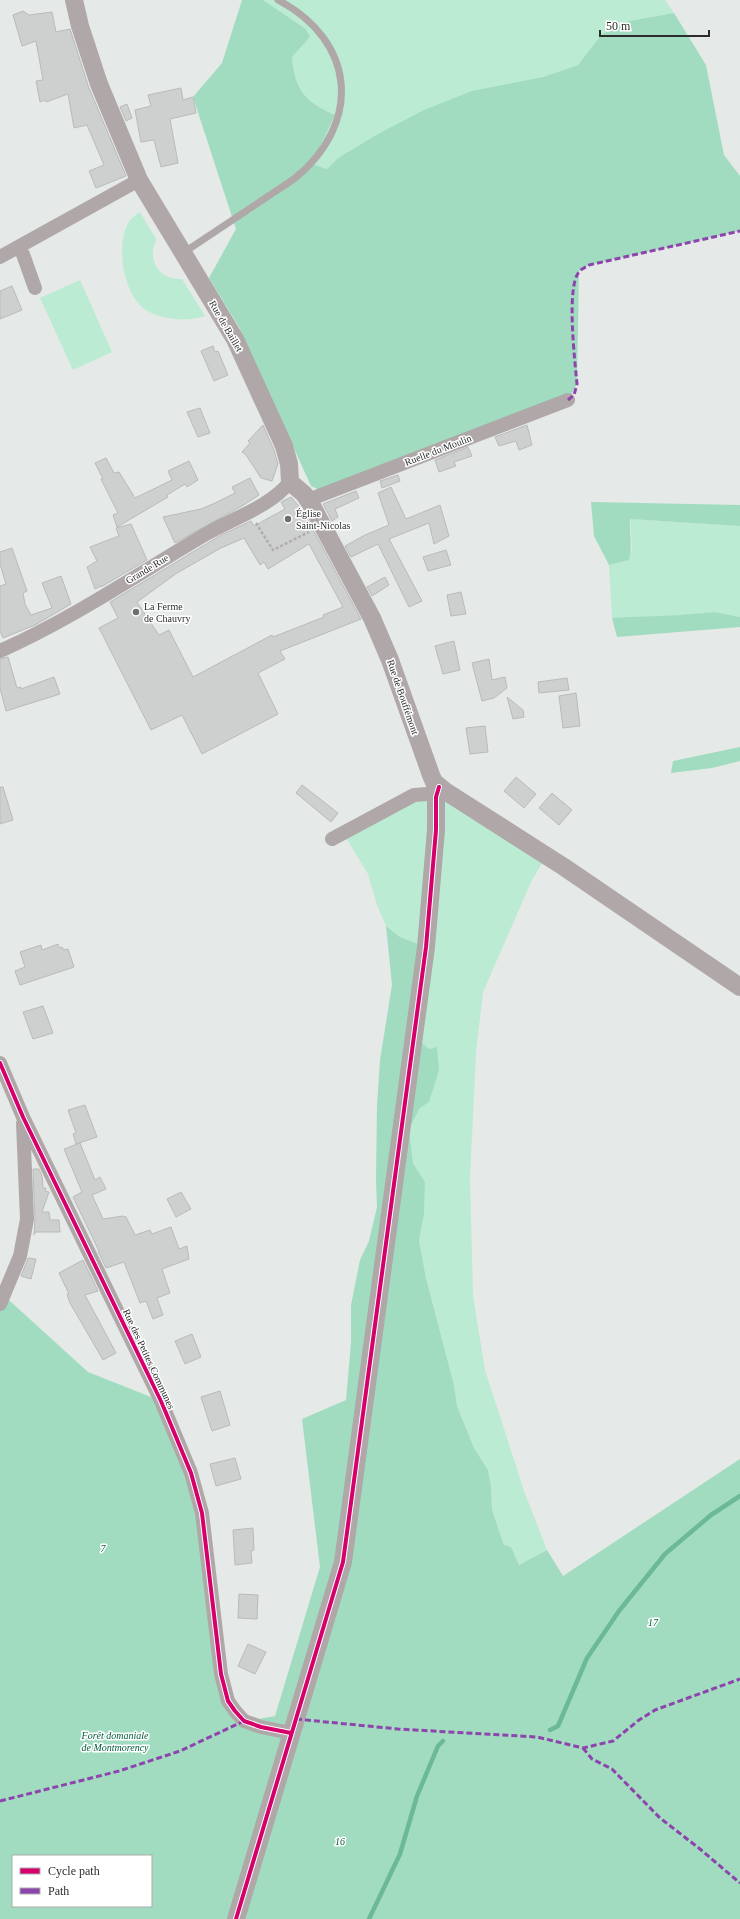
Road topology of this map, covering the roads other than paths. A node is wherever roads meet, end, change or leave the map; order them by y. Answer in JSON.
{"nodes":[{"id":1,"x":74,"y":0,"type":"edge"},
{"id":2,"x":278,"y":0,"type":"edge"},
{"id":3,"x":139,"y":180,"type":"junction"},
{"id":4,"x":20,"y":246,"type":"junction"},
{"id":5,"x":183,"y":254,"type":"junction"},
{"id":6,"x":0,"y":257,"type":"edge"},
{"id":7,"x":35,"y":288,"type":"dead end"},
{"id":8,"x":568,"y":400,"type":"dead end"},
{"id":9,"x":290,"y":482,"type":"junction"},
{"id":10,"x":308,"y":500,"type":"junction"},
{"id":11,"x":0,"y":650,"type":"edge"},
{"id":12,"x":439,"y":787,"type":"junction"},
{"id":13,"x":332,"y":839,"type":"dead end"},
{"id":14,"x":740,"y":987,"type":"edge"},
{"id":15,"x":0,"y":1063,"type":"edge"},
{"id":16,"x":23,"y":1117,"type":"junction"},
{"id":17,"x":0,"y":1304,"type":"edge"},
{"id":18,"x":291,"y":1733,"type":"junction"},
{"id":19,"x":236,"y":1919,"type":"edge"}],
"edges":[{"from":1,"to":3,"type":"street","name":"Rue de Baillet"},
{"from":2,"to":5,"type":"lane"},
{"from":3,"to":4,"type":"street"},
{"from":3,"to":5,"type":"street","name":"Rue de Baillet"},
{"from":4,"to":6,"type":"street"},
{"from":4,"to":7,"type":"street"},
{"from":5,"to":9,"type":"street","name":"Rue de Baillet"},
{"from":8,"to":10,"type":"street","name":"Ruelle du Moulin"},
{"from":9,"to":10,"type":"street","name":"Rue de Bouffémont"},
{"from":9,"to":11,"type":"street","name":"Grande Rue"},
{"from":10,"to":12,"type":"street","name":"Rue de Bouffémont"},
{"from":12,"to":13,"type":"street"},
{"from":12,"to":14,"type":"street","name":"Rue de Bouffémont"},
{"from":12,"to":18,"type":"street"},
{"from":15,"to":16,"type":"street","name":"Rue des Petites Communes"},
{"from":16,"to":17,"type":"street"},
{"from":16,"to":18,"type":"street","name":"Rue des Petites Communes"},
{"from":18,"to":19,"type":"street"}]}
